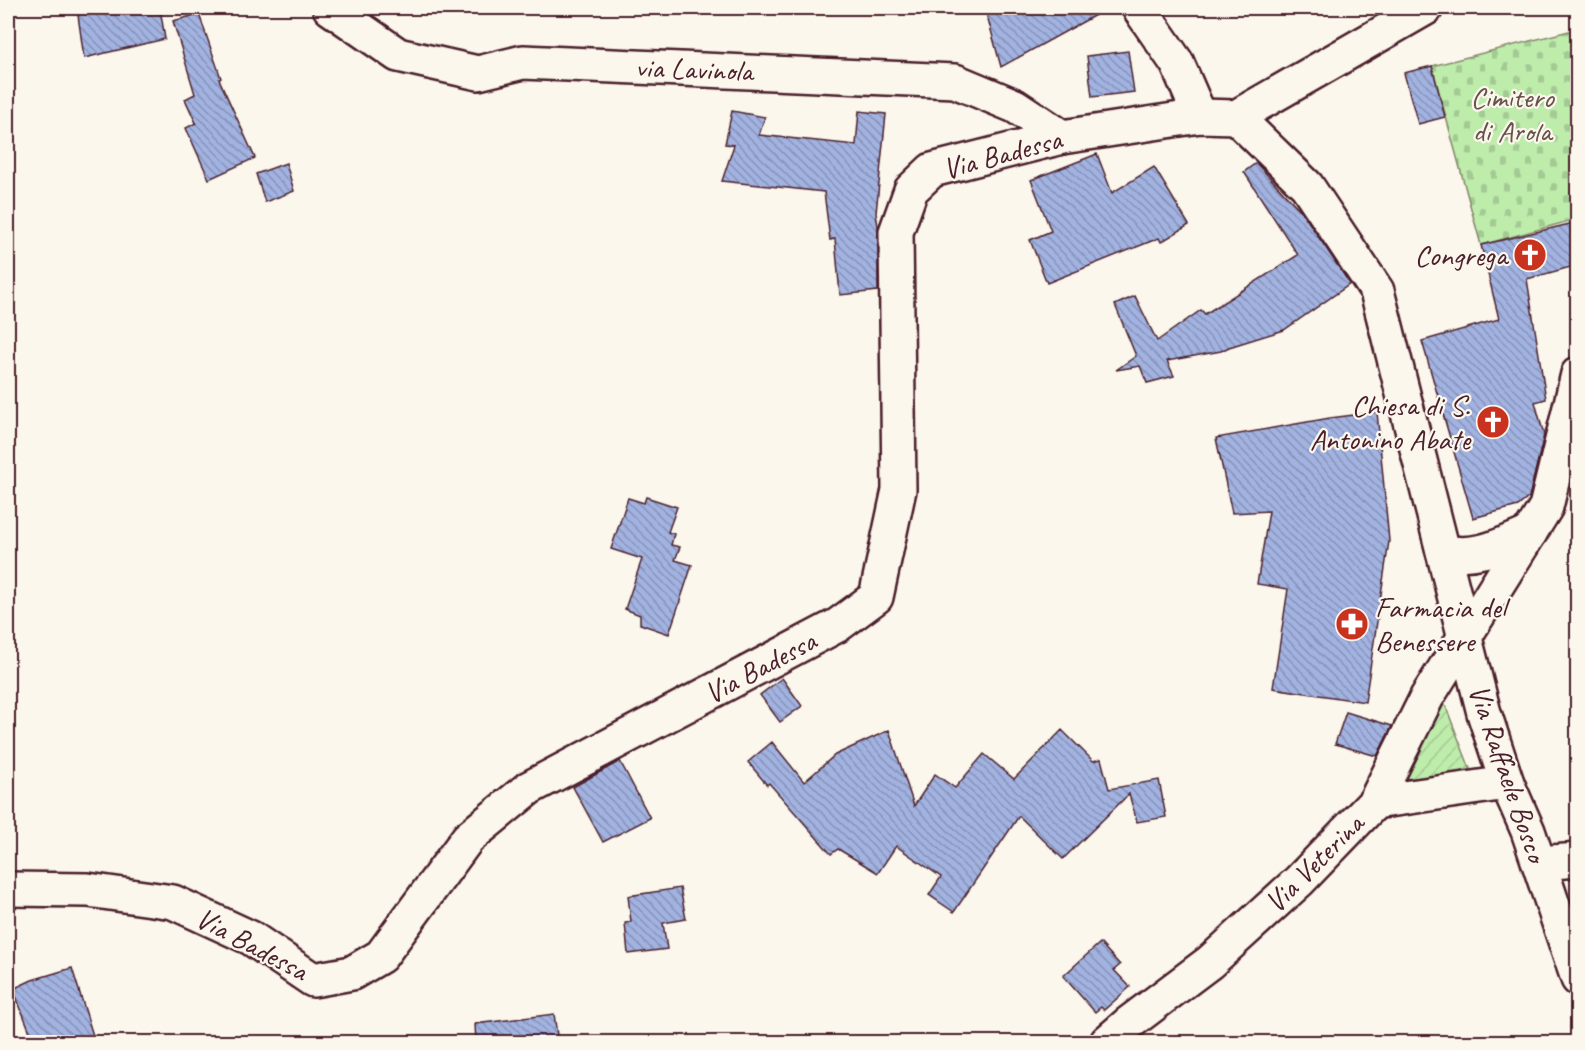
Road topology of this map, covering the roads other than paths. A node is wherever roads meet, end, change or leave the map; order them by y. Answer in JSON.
{"nodes":[{"id":1,"x":330,"y":8,"type":"edge"},
{"id":2,"x":1139,"y":8,"type":"edge"},
{"id":3,"x":1426,"y":8,"type":"edge"},
{"id":4,"x":1200,"y":116,"type":"junction"},
{"id":5,"x":1236,"y":117,"type":"junction"},
{"id":6,"x":1062,"y":137,"type":"junction"},
{"id":7,"x":1578,"y":374,"type":"edge"},
{"id":8,"x":1530,"y":533,"type":"junction"},
{"id":9,"x":1443,"y":551,"type":"junction"},
{"id":10,"x":1465,"y":638,"type":"junction"},
{"id":11,"x":1507,"y":783,"type":"junction"},
{"id":12,"x":1375,"y":802,"type":"junction"},
{"id":13,"x":1578,"y":860,"type":"edge"},
{"id":14,"x":1539,"y":863,"type":"junction"},
{"id":15,"x":8,"y":889,"type":"edge"},
{"id":16,"x":1578,"y":979,"type":"edge"},
{"id":17,"x":1107,"y":1042,"type":"edge"}],
"edges":[{"from":1,"to":6,"type":"street","name":"via Lavinola"},
{"from":2,"to":4,"type":"street"},
{"from":3,"to":5,"type":"street"},
{"from":4,"to":5,"type":"street","name":"Via Badessa"},
{"from":4,"to":6,"type":"street","name":"Via Badessa"},
{"from":5,"to":9,"type":"street","name":"Via Raffaele Bosco"},
{"from":6,"to":15,"type":"street","name":"Via Badessa"},
{"from":7,"to":8,"type":"street"},
{"from":8,"to":9,"type":"street"},
{"from":8,"to":10,"type":"street"},
{"from":9,"to":10,"type":"street","name":"Via Raffaele Bosco"},
{"from":10,"to":11,"type":"street","name":"Via Raffaele Bosco"},
{"from":10,"to":12,"type":"street","name":"Via Veterina"},
{"from":11,"to":12,"type":"street"},
{"from":11,"to":14,"type":"street","name":"Via Raffaele Bosco"},
{"from":12,"to":17,"type":"street","name":"Via Veterina"},
{"from":13,"to":14,"type":"street"},
{"from":14,"to":16,"type":"street","name":"Via Raffaele Bosco"}]}
